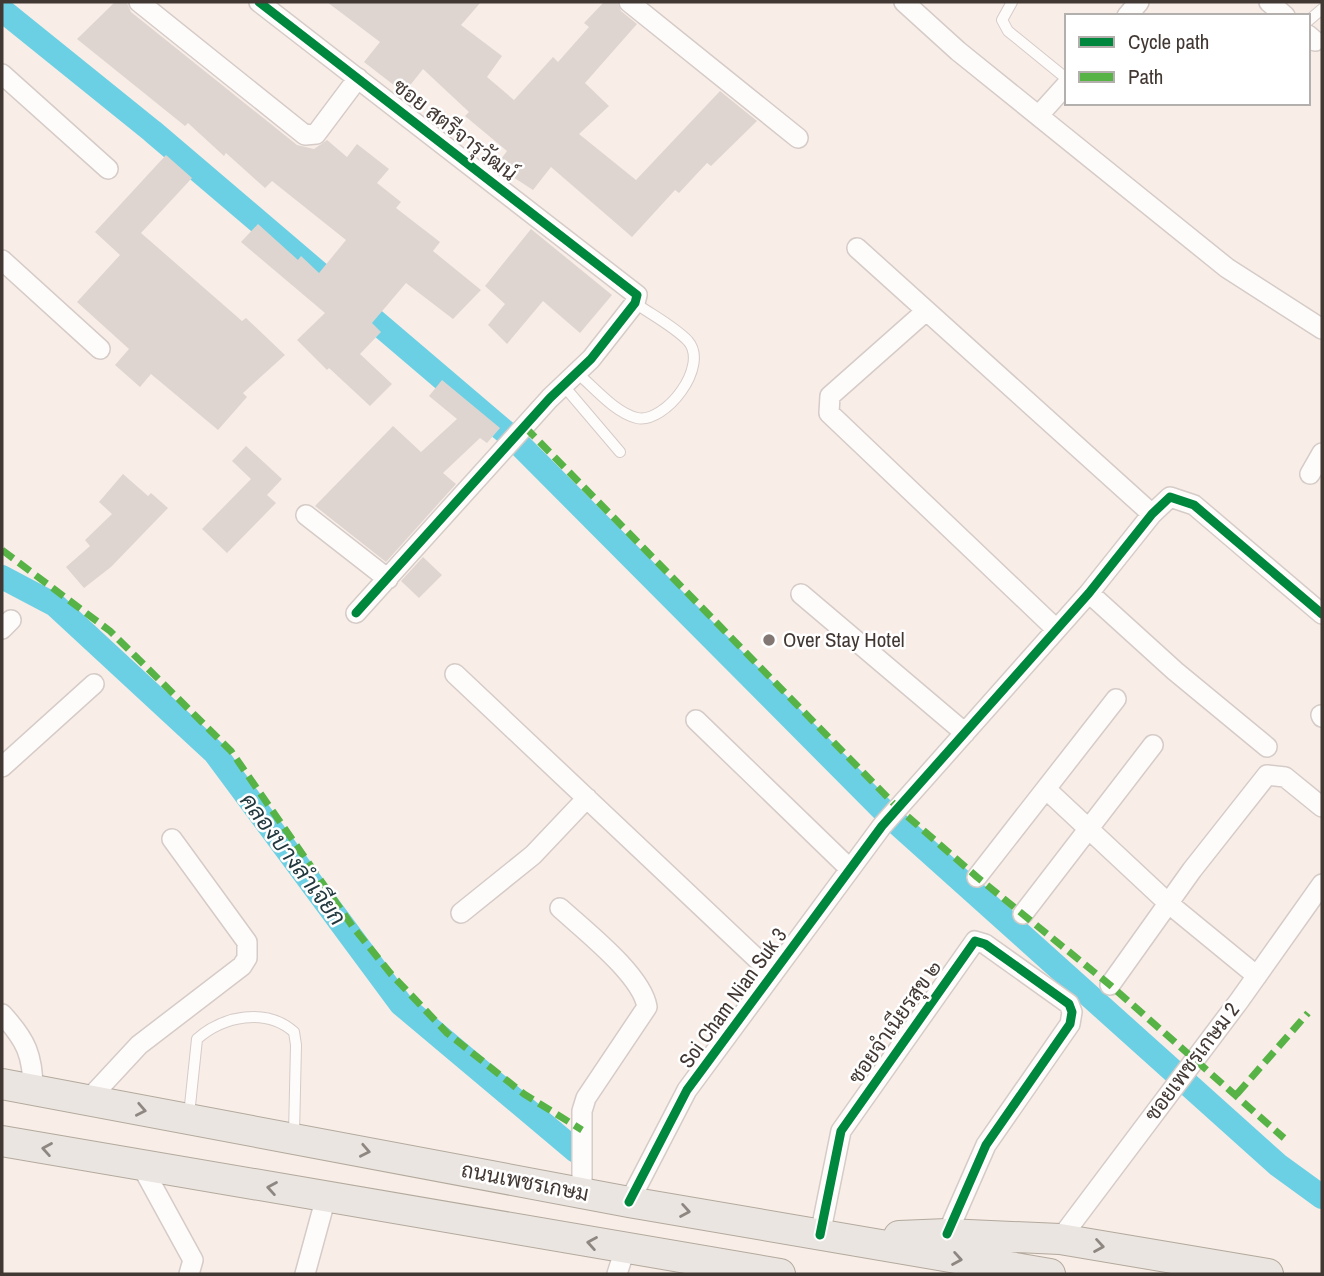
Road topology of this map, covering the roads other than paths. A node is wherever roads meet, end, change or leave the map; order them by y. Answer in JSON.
{"nodes":[{"id":1,"x":139,"y":2,"type":"edge"},
{"id":2,"x":259,"y":2,"type":"edge"},
{"id":3,"x":629,"y":2,"type":"edge"},
{"id":4,"x":904,"y":2,"type":"edge"},
{"id":5,"x":1012,"y":2,"type":"edge"},
{"id":6,"x":1269,"y":2,"type":"edge"},
{"id":7,"x":1283,"y":14,"type":"edge"},
{"id":8,"x":2,"y":74,"type":"edge"},
{"id":9,"x":358,"y":78,"type":"junction"},
{"id":10,"x":1065,"y":79,"type":"edge"},
{"id":11,"x":1065,"y":84,"type":"edge"},
{"id":12,"x":1039,"y":116,"type":"junction"},
{"id":13,"x":798,"y":138,"type":"dead end"},
{"id":14,"x":108,"y":169,"type":"dead end"},
{"id":15,"x":857,"y":248,"type":"dead end"},
{"id":16,"x":2,"y":260,"type":"edge"},
{"id":17,"x":633,"y":295,"type":"junction"},
{"id":18,"x":926,"y":310,"type":"junction"},
{"id":19,"x":1322,"y":329,"type":"edge"},
{"id":20,"x":100,"y":349,"type":"dead end"},
{"id":21,"x":570,"y":379,"type":"junction"},
{"id":22,"x":620,"y":452,"type":"dead end"},
{"id":23,"x":1322,"y":453,"type":"edge"},
{"id":24,"x":1310,"y":474,"type":"dead end"},
{"id":25,"x":1152,"y":514,"type":"junction"},
{"id":26,"x":306,"y":515,"type":"dead end"},
{"id":27,"x":388,"y":579,"type":"junction"},
{"id":28,"x":1089,"y":593,"type":"junction"},
{"id":29,"x":801,"y":594,"type":"dead end"},
{"id":30,"x":356,"y":613,"type":"dead end"},
{"id":31,"x":1322,"y":614,"type":"edge"},
{"id":32,"x":1056,"y":629,"type":"junction"},
{"id":33,"x":455,"y":674,"type":"dead end"},
{"id":34,"x":94,"y":684,"type":"dead end"},
{"id":35,"x":1116,"y":699,"type":"dead end"},
{"id":36,"x":696,"y":720,"type":"dead end"},
{"id":37,"x":965,"y":733,"type":"junction"},
{"id":38,"x":1153,"y":745,"type":"dead end"},
{"id":39,"x":1267,"y":747,"type":"dead end"},
{"id":40,"x":2,"y":767,"type":"edge"},
{"id":41,"x":1047,"y":790,"type":"junction"},
{"id":42,"x":587,"y":798,"type":"junction"},
{"id":43,"x":1322,"y":807,"type":"edge"},
{"id":44,"x":1086,"y":829,"type":"junction"},
{"id":45,"x":172,"y":839,"type":"dead end"},
{"id":46,"x":850,"y":869,"type":"junction"},
{"id":47,"x":977,"y":877,"type":"dead end"},
{"id":48,"x":1322,"y":884,"type":"edge"},
{"id":49,"x":1168,"y":903,"type":"junction"},
{"id":50,"x":560,"y":908,"type":"dead end"},
{"id":51,"x":461,"y":913,"type":"dead end"},
{"id":52,"x":1023,"y":914,"type":"dead end"},
{"id":53,"x":773,"y":974,"type":"junction"},
{"id":54,"x":1257,"y":976,"type":"junction"},
{"id":55,"x":1110,"y":985,"type":"dead end"},
{"id":56,"x":2,"y":1014,"type":"edge"},
{"id":57,"x":2,"y":1084,"type":"edge"},
{"id":58,"x":33,"y":1090,"type":"junction"},
{"id":59,"x":88,"y":1100,"type":"junction"},
{"id":60,"x":188,"y":1119,"type":"junction"},
{"id":61,"x":294,"y":1138,"type":"junction"},
{"id":62,"x":2,"y":1141,"type":"edge"},
{"id":63,"x":141,"y":1165,"type":"junction"},
{"id":64,"x":582,"y":1193,"type":"junction"},
{"id":65,"x":326,"y":1197,"type":"junction"},
{"id":66,"x":629,"y":1202,"type":"junction"},
{"id":67,"x":947,"y":1234,"type":"junction"},
{"id":68,"x":828,"y":1237,"type":"junction"},
{"id":69,"x":1060,"y":1240,"type":"junction"},
{"id":70,"x":621,"y":1261,"type":"edge"},
{"id":71,"x":195,"y":1273,"type":"edge"},
{"id":72,"x":769,"y":1273,"type":"edge"},
{"id":73,"x":305,"y":1274,"type":"edge"},
{"id":74,"x":1050,"y":1274,"type":"edge"},
{"id":75,"x":1268,"y":1274,"type":"edge"}],
"edges":[{"from":1,"to":9,"type":"street"},
{"from":2,"to":9,"type":"street","name":"ซอย สตรีจารุวัฒน์"},
{"from":3,"to":13,"type":"street"},
{"from":4,"to":12,"type":"street"},
{"from":5,"to":10,"type":"lane"},
{"from":6,"to":7,"type":"street"},
{"from":8,"to":14,"type":"street"},
{"from":9,"to":17,"type":"street","name":"ซอย สตรีจารุวัฒน์"},
{"from":11,"to":12,"type":"street"},
{"from":12,"to":19,"type":"street"},
{"from":15,"to":18,"type":"street"},
{"from":16,"to":20,"type":"street"},
{"from":17,"to":21,"type":"street"},
{"from":17,"to":21,"type":"lane"},
{"from":18,"to":25,"type":"street"},
{"from":18,"to":32,"type":"street"},
{"from":21,"to":22,"type":"lane"},
{"from":21,"to":27,"type":"street"},
{"from":23,"to":24,"type":"street"},
{"from":25,"to":28,"type":"street","name":"Soi Cham Nian Suk 3"},
{"from":25,"to":31,"type":"street"},
{"from":26,"to":27,"type":"street"},
{"from":27,"to":30,"type":"street"},
{"from":28,"to":32,"type":"street","name":"Soi Cham Nian Suk 3"},
{"from":28,"to":39,"type":"street"},
{"from":29,"to":37,"type":"street"},
{"from":32,"to":37,"type":"street","name":"Soi Cham Nian Suk 3"},
{"from":33,"to":42,"type":"street"},
{"from":34,"to":40,"type":"street"},
{"from":35,"to":41,"type":"street"},
{"from":36,"to":46,"type":"street"},
{"from":37,"to":46,"type":"street","name":"Soi Cham Nian Suk 3"},
{"from":38,"to":44,"type":"street"},
{"from":41,"to":44,"type":"street"},
{"from":41,"to":47,"type":"street"},
{"from":42,"to":51,"type":"street"},
{"from":42,"to":53,"type":"street"},
{"from":43,"to":49,"type":"street"},
{"from":44,"to":49,"type":"street"},
{"from":44,"to":52,"type":"street"},
{"from":45,"to":59,"type":"street"},
{"from":46,"to":53,"type":"street","name":"Soi Cham Nian Suk 3"},
{"from":48,"to":54,"type":"street","name":"ซอยเพชรเกษม 2"},
{"from":49,"to":54,"type":"street"},
{"from":49,"to":55,"type":"street"},
{"from":50,"to":64,"type":"street"},
{"from":53,"to":66,"type":"street","name":"Soi Cham Nian Suk 3"},
{"from":54,"to":69,"type":"street","name":"ซอยเพชรเกษม 2"},
{"from":56,"to":58,"type":"street"},
{"from":57,"to":58,"type":"main road","name":"ถนนเพชรเกษม"},
{"from":58,"to":59,"type":"main road","name":"ถนนเพชรเกษม"},
{"from":59,"to":60,"type":"main road","name":"ถนนเพชรเกษม","one_way":true},
{"from":60,"to":61,"type":"main road","name":"ถนนเพชรเกษม"},
{"from":60,"to":61,"type":"lane"},
{"from":61,"to":64,"type":"main road","name":"ถนนเพชรเกษม","one_way":true},
{"from":63,"to":62,"type":"main road","one_way":true},
{"from":65,"to":63,"type":"main road","one_way":true},
{"from":63,"to":71,"type":"street"},
{"from":64,"to":66,"type":"main road","name":"ถนนเพชรเกษม"},
{"from":70,"to":65,"type":"main road","one_way":true},
{"from":65,"to":73,"type":"street"},
{"from":66,"to":68,"type":"main road","name":"ถนนเพชรเกษม","one_way":true},
{"from":67,"to":68,"type":"main road"},
{"from":67,"to":68,"type":"street","name":"ซอยจำเนียรสุข ๒"},
{"from":67,"to":69,"type":"main road"},
{"from":68,"to":74,"type":"main road","name":"ถนนเพชรเกษม","one_way":true},
{"from":69,"to":75,"type":"main road","one_way":true},
{"from":70,"to":72,"type":"main road"}]}
